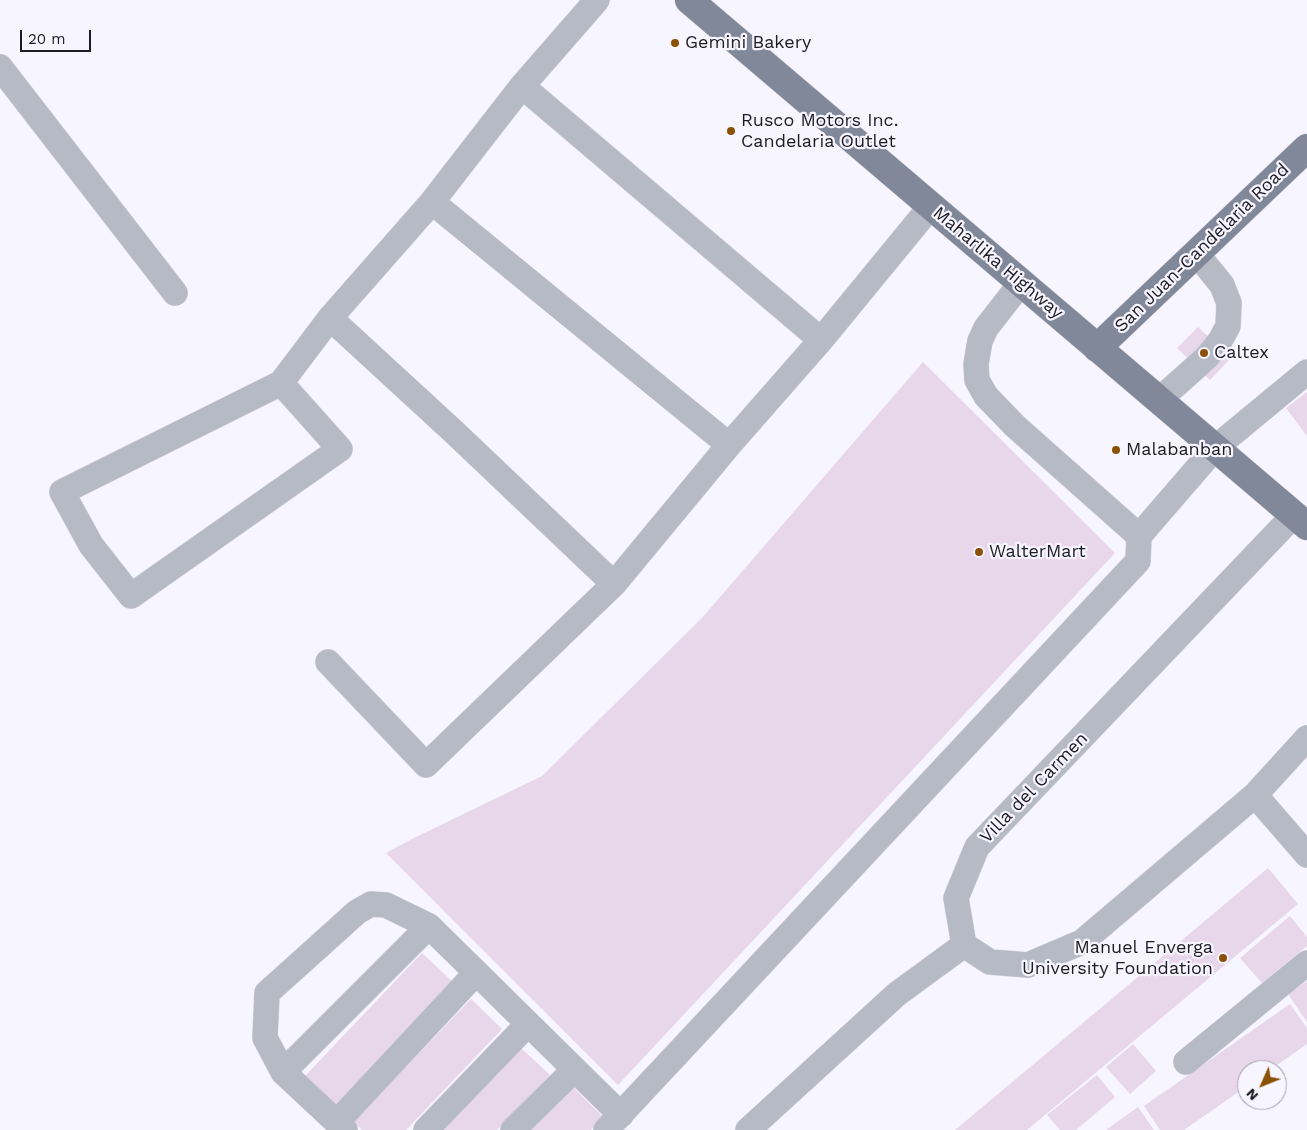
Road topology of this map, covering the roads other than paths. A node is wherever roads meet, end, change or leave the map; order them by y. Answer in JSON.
{"nodes":[{"id":1,"x":597,"y":0,"type":"edge"},
{"id":2,"x":689,"y":0,"type":"edge"},
{"id":3,"x":0,"y":67,"type":"edge"},
{"id":4,"x":522,"y":86,"type":"junction"},
{"id":5,"x":1307,"y":148,"type":"edge"},
{"id":6,"x":432,"y":202,"type":"junction"},
{"id":7,"x":931,"y":206,"type":"junction"},
{"id":8,"x":1196,"y":253,"type":"junction"},
{"id":9,"x":1021,"y":283,"type":"junction"},
{"id":10,"x":175,"y":293,"type":"dead end"},
{"id":11,"x":330,"y":318,"type":"junction"},
{"id":12,"x":821,"y":340,"type":"junction"},
{"id":13,"x":1097,"y":348,"type":"junction"},
{"id":14,"x":1307,"y":372,"type":"edge"},
{"id":15,"x":280,"y":383,"type":"junction"},
{"id":16,"x":1159,"y":400,"type":"junction"},
{"id":17,"x":729,"y":446,"type":"junction"},
{"id":18,"x":1215,"y":448,"type":"junction"},
{"id":19,"x":1301,"y":520,"type":"edge"},
{"id":20,"x":1139,"y":536,"type":"junction"},
{"id":21,"x":614,"y":584,"type":"junction"},
{"id":22,"x":328,"y":662,"type":"dead end"},
{"id":23,"x":1307,"y":738,"type":"edge"},
{"id":24,"x":1255,"y":795,"type":"junction"},
{"id":25,"x":1307,"y":855,"type":"edge"},
{"id":26,"x":429,"y":926,"type":"junction"},
{"id":27,"x":964,"y":945,"type":"junction"},
{"id":28,"x":1307,"y":963,"type":"edge"},
{"id":29,"x":476,"y":973,"type":"junction"},
{"id":30,"x":528,"y":1024,"type":"junction"},
{"id":31,"x":1186,"y":1062,"type":"dead end"},
{"id":32,"x":574,"y":1070,"type":"junction"},
{"id":33,"x":283,"y":1072,"type":"junction"},
{"id":34,"x":613,"y":1123,"type":"edge"},
{"id":35,"x":341,"y":1126,"type":"edge"},
{"id":36,"x":426,"y":1130,"type":"edge"},
{"id":37,"x":513,"y":1130,"type":"edge"},
{"id":38,"x":748,"y":1130,"type":"edge"}],
"edges":[{"from":1,"to":4,"type":"street"},
{"from":2,"to":7,"type":"main road","name":"Maharlika Highway"},
{"from":3,"to":10,"type":"street"},
{"from":4,"to":6,"type":"street"},
{"from":4,"to":12,"type":"street"},
{"from":5,"to":8,"type":"main road","name":"San Juan-Candelaria Road"},
{"from":6,"to":11,"type":"street"},
{"from":6,"to":17,"type":"street"},
{"from":7,"to":9,"type":"main road","name":"Maharlika Highway"},
{"from":7,"to":12,"type":"street"},
{"from":8,"to":13,"type":"main road","name":"San Juan-Candelaria Road"},
{"from":8,"to":16,"type":"street"},
{"from":9,"to":13,"type":"main road","name":"Maharlika Highway"},
{"from":9,"to":20,"type":"street"},
{"from":11,"to":15,"type":"street"},
{"from":11,"to":21,"type":"street"},
{"from":12,"to":17,"type":"street"},
{"from":13,"to":16,"type":"main road","name":"Maharlika Highway"},
{"from":14,"to":18,"type":"street"},
{"from":15,"to":15,"type":"street"},
{"from":16,"to":18,"type":"main road","name":"Maharlika Highway"},
{"from":17,"to":21,"type":"street"},
{"from":18,"to":19,"type":"main road","name":"Maharlika Highway"},
{"from":18,"to":20,"type":"street"},
{"from":19,"to":27,"type":"street","name":"Villa del Carmen"},
{"from":20,"to":34,"type":"street"},
{"from":21,"to":22,"type":"street"},
{"from":23,"to":24,"type":"street"},
{"from":24,"to":25,"type":"street"},
{"from":24,"to":27,"type":"street"},
{"from":26,"to":29,"type":"street"},
{"from":26,"to":33,"type":"street"},
{"from":26,"to":33,"type":"street"},
{"from":27,"to":38,"type":"street"},
{"from":28,"to":31,"type":"street"},
{"from":29,"to":30,"type":"street"},
{"from":29,"to":35,"type":"street"},
{"from":30,"to":32,"type":"street"},
{"from":30,"to":36,"type":"street"},
{"from":32,"to":34,"type":"street"},
{"from":32,"to":37,"type":"street"},
{"from":33,"to":35,"type":"street"}]}
